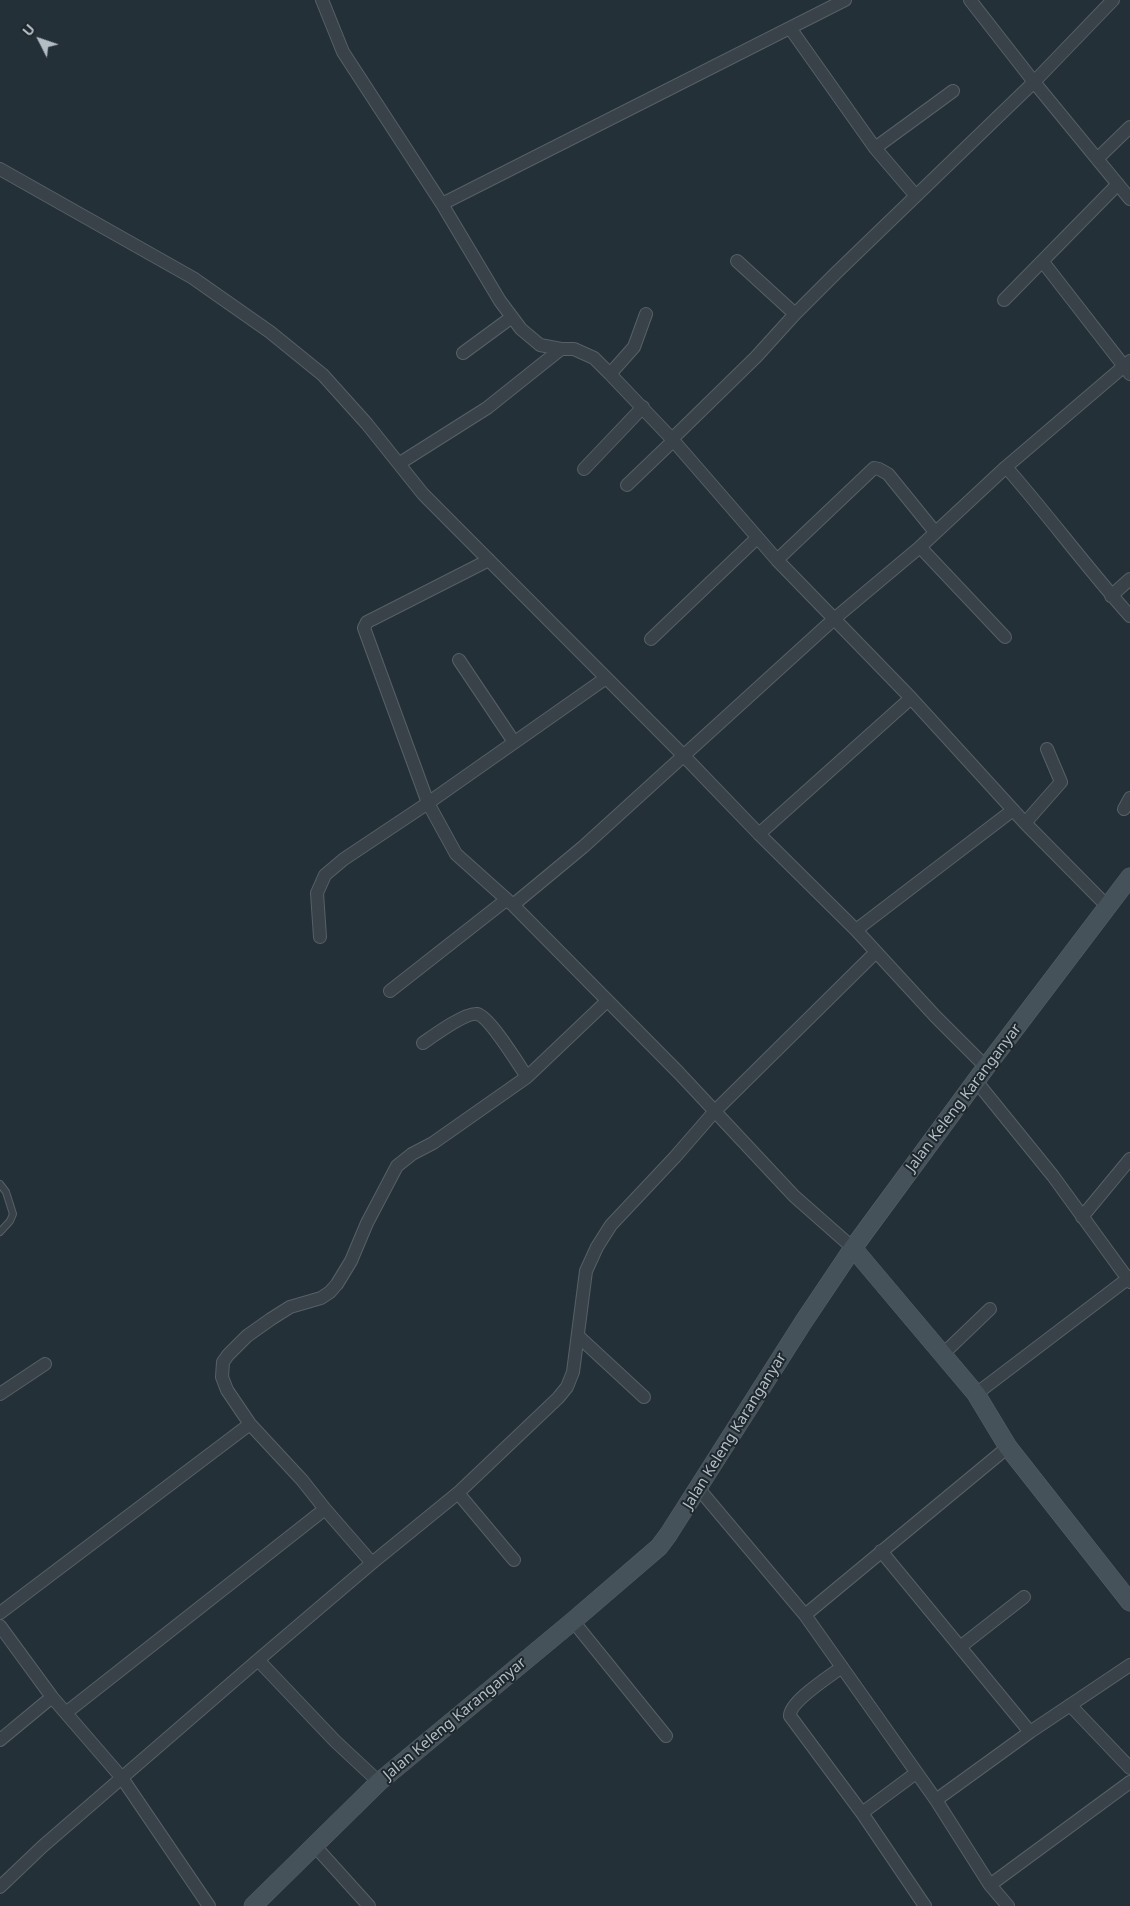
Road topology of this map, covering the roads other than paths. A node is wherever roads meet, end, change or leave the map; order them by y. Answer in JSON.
{"nodes":[{"id":1,"x":322,"y":0,"type":"edge"},
{"id":2,"x":845,"y":0,"type":"edge"},
{"id":3,"x":970,"y":0,"type":"edge"},
{"id":4,"x":1113,"y":0,"type":"edge"},
{"id":5,"x":790,"y":28,"type":"junction"},
{"id":6,"x":1034,"y":82,"type":"junction"},
{"id":7,"x":953,"y":91,"type":"dead end"},
{"id":8,"x":1130,"y":127,"type":"edge"},
{"id":9,"x":875,"y":148,"type":"junction"},
{"id":10,"x":1097,"y":159,"type":"junction"},
{"id":11,"x":0,"y":169,"type":"edge"},
{"id":12,"x":1118,"y":184,"type":"junction"},
{"id":13,"x":916,"y":196,"type":"junction"},
{"id":14,"x":1130,"y":199,"type":"edge"},
{"id":15,"x":442,"y":204,"type":"junction"},
{"id":16,"x":738,"y":261,"type":"dead end"},
{"id":17,"x":1043,"y":262,"type":"junction"},
{"id":18,"x":1004,"y":300,"type":"dead end"},
{"id":19,"x":646,"y":314,"type":"dead end"},
{"id":20,"x":795,"y":314,"type":"junction"},
{"id":21,"x":512,"y":317,"type":"junction"},
{"id":22,"x":561,"y":349,"type":"junction"},
{"id":23,"x":463,"y":353,"type":"dead end"},
{"id":24,"x":1128,"y":367,"type":"edge"},
{"id":25,"x":610,"y":374,"type":"junction"},
{"id":26,"x":643,"y":408,"type":"junction"},
{"id":27,"x":673,"y":439,"type":"junction"},
{"id":28,"x":400,"y":463,"type":"junction"},
{"id":29,"x":1006,"y":468,"type":"junction"},
{"id":30,"x":584,"y":469,"type":"dead end"},
{"id":31,"x":627,"y":485,"type":"dead end"},
{"id":32,"x":935,"y":532,"type":"junction"},
{"id":33,"x":758,"y":538,"type":"junction"},
{"id":34,"x":920,"y":547,"type":"junction"},
{"id":35,"x":489,"y":560,"type":"junction"},
{"id":36,"x":777,"y":560,"type":"junction"},
{"id":37,"x":1130,"y":579,"type":"edge"},
{"id":38,"x":1112,"y":596,"type":"junction"},
{"id":39,"x":1130,"y":616,"type":"edge"},
{"id":40,"x":834,"y":619,"type":"junction"},
{"id":41,"x":1005,"y":637,"type":"dead end"},
{"id":42,"x":651,"y":639,"type":"dead end"},
{"id":43,"x":459,"y":660,"type":"dead end"},
{"id":44,"x":606,"y":678,"type":"junction"},
{"id":45,"x":911,"y":698,"type":"junction"},
{"id":46,"x":514,"y":742,"type":"junction"},
{"id":47,"x":1047,"y":749,"type":"dead end"},
{"id":48,"x":683,"y":755,"type":"junction"},
{"id":49,"x":428,"y":803,"type":"junction"},
{"id":50,"x":1013,"y":810,"type":"junction"},
{"id":51,"x":1025,"y":823,"type":"junction"},
{"id":52,"x":759,"y":834,"type":"junction"},
{"id":53,"x":1130,"y":877,"type":"edge"},
{"id":54,"x":510,"y":903,"type":"junction"},
{"id":55,"x":1108,"y":907,"type":"junction"},
{"id":56,"x":856,"y":930,"type":"junction"},
{"id":57,"x":320,"y":937,"type":"dead end"},
{"id":58,"x":876,"y":952,"type":"junction"},
{"id":59,"x":390,"y":991,"type":"dead end"},
{"id":60,"x":607,"y":1001,"type":"junction"},
{"id":61,"x":423,"y":1043,"type":"dead end"},
{"id":62,"x":986,"y":1067,"type":"junction"},
{"id":63,"x":527,"y":1077,"type":"junction"},
{"id":64,"x":976,"y":1081,"type":"junction"},
{"id":65,"x":716,"y":1111,"type":"junction"},
{"id":66,"x":1130,"y":1159,"type":"edge"},
{"id":67,"x":0,"y":1184,"type":"edge"},
{"id":68,"x":1082,"y":1217,"type":"junction"},
{"id":69,"x":0,"y":1232,"type":"edge"},
{"id":70,"x":853,"y":1248,"type":"junction"},
{"id":71,"x":1129,"y":1279,"type":"edge"},
{"id":72,"x":990,"y":1309,"type":"dead end"},
{"id":73,"x":578,"y":1336,"type":"junction"},
{"id":74,"x":942,"y":1355,"type":"junction"},
{"id":75,"x":44,"y":1364,"type":"dead end"},
{"id":76,"x":0,"y":1394,"type":"edge"},
{"id":77,"x":976,"y":1394,"type":"junction"},
{"id":78,"x":644,"y":1397,"type":"dead end"},
{"id":79,"x":250,"y":1424,"type":"junction"},
{"id":80,"x":1008,"y":1447,"type":"junction"},
{"id":81,"x":699,"y":1489,"type":"junction"},
{"id":82,"x":458,"y":1493,"type":"junction"},
{"id":83,"x":325,"y":1509,"type":"junction"},
{"id":84,"x":881,"y":1551,"type":"junction"},
{"id":85,"x":514,"y":1560,"type":"dead end"},
{"id":86,"x":372,"y":1563,"type":"junction"},
{"id":87,"x":1024,"y":1598,"type":"dead end"},
{"id":88,"x":1130,"y":1602,"type":"edge"},
{"id":89,"x":0,"y":1613,"type":"edge"},
{"id":90,"x":805,"y":1616,"type":"junction"},
{"id":91,"x":573,"y":1621,"type":"junction"},
{"id":92,"x":0,"y":1626,"type":"edge"},
{"id":93,"x":960,"y":1647,"type":"junction"},
{"id":94,"x":258,"y":1660,"type":"junction"},
{"id":95,"x":1130,"y":1665,"type":"edge"},
{"id":96,"x":842,"y":1667,"type":"junction"},
{"id":97,"x":52,"y":1697,"type":"junction"},
{"id":98,"x":1070,"y":1705,"type":"junction"},
{"id":99,"x":66,"y":1712,"type":"junction"},
{"id":100,"x":1030,"y":1732,"type":"junction"},
{"id":101,"x":666,"y":1736,"type":"dead end"},
{"id":102,"x":0,"y":1740,"type":"edge"},
{"id":103,"x":1130,"y":1768,"type":"edge"},
{"id":104,"x":916,"y":1773,"type":"junction"},
{"id":105,"x":122,"y":1778,"type":"junction"},
{"id":106,"x":379,"y":1782,"type":"junction"},
{"id":107,"x":1130,"y":1782,"type":"edge"},
{"id":108,"x":936,"y":1800,"type":"junction"},
{"id":109,"x":862,"y":1813,"type":"junction"},
{"id":110,"x":314,"y":1845,"type":"junction"},
{"id":111,"x":990,"y":1885,"type":"junction"},
{"id":112,"x":0,"y":1887,"type":"edge"},
{"id":113,"x":209,"y":1906,"type":"edge"},
{"id":114,"x":253,"y":1906,"type":"edge"},
{"id":115,"x":369,"y":1906,"type":"edge"},
{"id":116,"x":925,"y":1906,"type":"edge"},
{"id":117,"x":1008,"y":1906,"type":"edge"}],
"edges":[{"from":1,"to":15,"type":"street"},
{"from":2,"to":5,"type":"street"},
{"from":3,"to":6,"type":"street"},
{"from":4,"to":6,"type":"street"},
{"from":5,"to":9,"type":"street"},
{"from":5,"to":15,"type":"street"},
{"from":6,"to":10,"type":"street"},
{"from":6,"to":13,"type":"street"},
{"from":7,"to":9,"type":"street"},
{"from":8,"to":10,"type":"street"},
{"from":9,"to":13,"type":"street"},
{"from":10,"to":12,"type":"street"},
{"from":11,"to":28,"type":"street"},
{"from":12,"to":14,"type":"street"},
{"from":12,"to":17,"type":"street"},
{"from":13,"to":20,"type":"street"},
{"from":15,"to":21,"type":"street"},
{"from":16,"to":20,"type":"street"},
{"from":17,"to":18,"type":"street"},
{"from":17,"to":24,"type":"street"},
{"from":19,"to":25,"type":"street"},
{"from":20,"to":27,"type":"street"},
{"from":21,"to":22,"type":"street"},
{"from":21,"to":23,"type":"street"},
{"from":22,"to":25,"type":"street"},
{"from":22,"to":28,"type":"street"},
{"from":24,"to":29,"type":"street"},
{"from":25,"to":26,"type":"street"},
{"from":26,"to":27,"type":"street"},
{"from":26,"to":30,"type":"street"},
{"from":27,"to":31,"type":"street"},
{"from":27,"to":33,"type":"street"},
{"from":28,"to":35,"type":"street"},
{"from":29,"to":32,"type":"street"},
{"from":29,"to":38,"type":"street"},
{"from":32,"to":34,"type":"street"},
{"from":32,"to":36,"type":"street"},
{"from":33,"to":36,"type":"street"},
{"from":33,"to":42,"type":"street"},
{"from":34,"to":40,"type":"street"},
{"from":34,"to":41,"type":"street"},
{"from":35,"to":44,"type":"street"},
{"from":35,"to":49,"type":"street"},
{"from":36,"to":40,"type":"street"},
{"from":37,"to":38,"type":"street"},
{"from":38,"to":39,"type":"street"},
{"from":40,"to":45,"type":"street"},
{"from":40,"to":48,"type":"street"},
{"from":43,"to":46,"type":"street"},
{"from":44,"to":46,"type":"street"},
{"from":44,"to":48,"type":"street"},
{"from":45,"to":50,"type":"street"},
{"from":45,"to":52,"type":"street"},
{"from":46,"to":49,"type":"street"},
{"from":47,"to":51,"type":"street"},
{"from":48,"to":52,"type":"street"},
{"from":48,"to":54,"type":"street"},
{"from":49,"to":54,"type":"street"},
{"from":49,"to":57,"type":"street"},
{"from":50,"to":51,"type":"street"},
{"from":50,"to":56,"type":"street"},
{"from":51,"to":55,"type":"street"},
{"from":52,"to":56,"type":"street"},
{"from":53,"to":55,"type":"main road","name":"Jalan Keleng Karanganyar"},
{"from":54,"to":59,"type":"street"},
{"from":54,"to":60,"type":"street"},
{"from":55,"to":62,"type":"main road","name":"Jalan Keleng Karanganyar"},
{"from":56,"to":58,"type":"street"},
{"from":58,"to":62,"type":"street"},
{"from":58,"to":65,"type":"street"},
{"from":60,"to":63,"type":"street"},
{"from":60,"to":65,"type":"street"},
{"from":61,"to":63,"type":"street"},
{"from":62,"to":64,"type":"main road","name":"Jalan Keleng Karanganyar"},
{"from":63,"to":79,"type":"street"},
{"from":64,"to":68,"type":"street"},
{"from":64,"to":70,"type":"main road","name":"Jalan Keleng Karanganyar"},
{"from":65,"to":70,"type":"street"},
{"from":65,"to":73,"type":"street"},
{"from":66,"to":68,"type":"street"},
{"from":67,"to":69,"type":"lane"},
{"from":68,"to":71,"type":"street"},
{"from":70,"to":74,"type":"main road"},
{"from":70,"to":81,"type":"main road","name":"Jalan Keleng Karanganyar"},
{"from":71,"to":77,"type":"street"},
{"from":72,"to":74,"type":"street"},
{"from":73,"to":78,"type":"street"},
{"from":73,"to":82,"type":"street"},
{"from":74,"to":77,"type":"main road"},
{"from":75,"to":76,"type":"street"},
{"from":77,"to":80,"type":"main road"},
{"from":79,"to":83,"type":"street"},
{"from":79,"to":89,"type":"street"},
{"from":80,"to":84,"type":"street"},
{"from":80,"to":88,"type":"main road"},
{"from":81,"to":90,"type":"street"},
{"from":81,"to":91,"type":"main road","name":"Jalan Keleng Karanganyar"},
{"from":82,"to":85,"type":"street"},
{"from":82,"to":86,"type":"street"},
{"from":83,"to":86,"type":"street"},
{"from":83,"to":99,"type":"street"},
{"from":84,"to":90,"type":"street"},
{"from":84,"to":93,"type":"street"},
{"from":86,"to":94,"type":"street"},
{"from":87,"to":93,"type":"street"},
{"from":90,"to":96,"type":"street"},
{"from":91,"to":101,"type":"street"},
{"from":91,"to":106,"type":"main road","name":"Jalan Keleng Karanganyar"},
{"from":92,"to":97,"type":"street"},
{"from":93,"to":100,"type":"street"},
{"from":94,"to":105,"type":"street"},
{"from":94,"to":106,"type":"street"},
{"from":95,"to":98,"type":"street"},
{"from":96,"to":104,"type":"street"},
{"from":96,"to":109,"type":"street"},
{"from":97,"to":99,"type":"street"},
{"from":97,"to":102,"type":"street"},
{"from":98,"to":100,"type":"street"},
{"from":98,"to":103,"type":"street"},
{"from":99,"to":105,"type":"street"},
{"from":100,"to":108,"type":"street"},
{"from":104,"to":108,"type":"street"},
{"from":104,"to":109,"type":"street"},
{"from":105,"to":112,"type":"street"},
{"from":105,"to":113,"type":"street"},
{"from":106,"to":110,"type":"main road","name":"Jalan Keleng Karanganyar"},
{"from":107,"to":111,"type":"street"},
{"from":108,"to":111,"type":"street"},
{"from":109,"to":116,"type":"street"},
{"from":110,"to":114,"type":"main road","name":"Jalan Keleng Karanganyar"},
{"from":110,"to":115,"type":"street"},
{"from":111,"to":117,"type":"street"}]}
